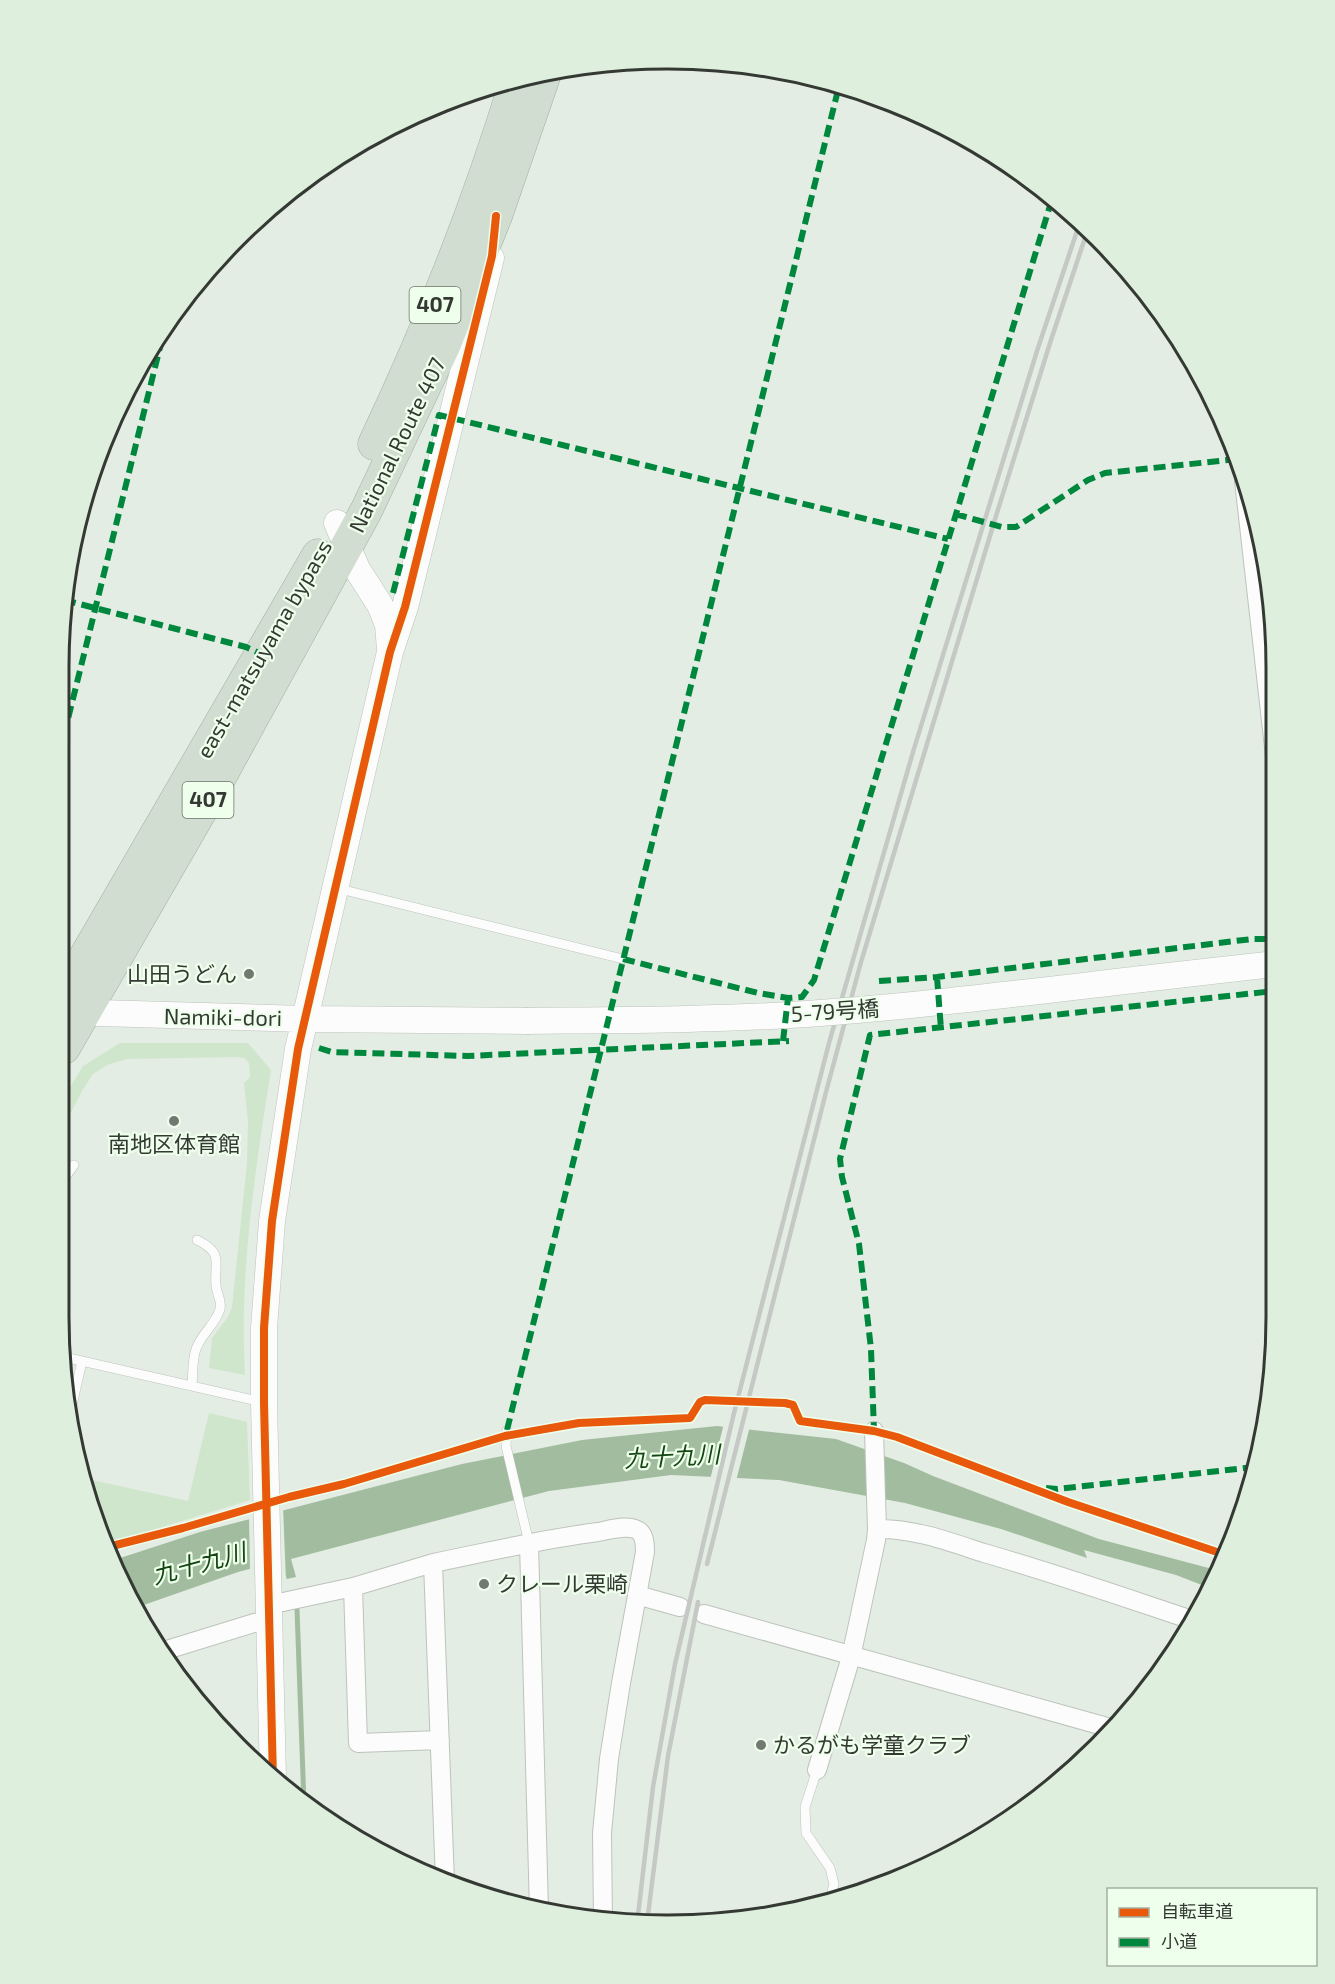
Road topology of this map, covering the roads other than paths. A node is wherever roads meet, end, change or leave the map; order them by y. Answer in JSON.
{"nodes":[{"id":1,"x":542,"y":83,"type":"edge"},
{"id":2,"x":513,"y":89,"type":"edge"},
{"id":3,"x":496,"y":216,"type":"junction"},
{"id":4,"x":1249,"y":529,"type":"edge"},
{"id":5,"x":342,"y":535,"type":"junction"},
{"id":6,"x":390,"y":652,"type":"junction"},
{"id":7,"x":1266,"y":676,"type":"edge"},
{"id":8,"x":336,"y":888,"type":"junction"},
{"id":9,"x":622,"y":959,"type":"dead end"},
{"id":10,"x":1266,"y":965,"type":"edge"},
{"id":11,"x":71,"y":1006,"type":"edge"},
{"id":12,"x":306,"y":1019,"type":"junction"},
{"id":13,"x":526,"y":1021,"type":"joint"},
{"id":14,"x":74,"y":1165,"type":"dead end"},
{"id":15,"x":69,"y":1172,"type":"edge"},
{"id":16,"x":197,"y":1240,"type":"dead end"},
{"id":17,"x":70,"y":1358,"type":"edge"},
{"id":18,"x":82,"y":1361,"type":"junction"},
{"id":19,"x":192,"y":1386,"type":"junction"},
{"id":20,"x":74,"y":1396,"type":"edge"},
{"id":21,"x":264,"y":1403,"type":"junction"},
{"id":22,"x":507,"y":1430,"type":"dead end"},
{"id":23,"x":874,"y":1435,"type":"dead end"},
{"id":24,"x":877,"y":1524,"type":"junction"},
{"id":25,"x":529,"y":1543,"type":"junction"},
{"id":26,"x":433,"y":1563,"type":"junction"},
{"id":27,"x":353,"y":1587,"type":"junction"},
{"id":28,"x":637,"y":1595,"type":"junction"},
{"id":29,"x":269,"y":1605,"type":"junction"},
{"id":30,"x":680,"y":1607,"type":"dead end"},
{"id":31,"x":704,"y":1614,"type":"dead end"},
{"id":32,"x":1185,"y":1618,"type":"edge"},
{"id":33,"x":170,"y":1649,"type":"edge"},
{"id":34,"x":852,"y":1657,"type":"junction"},
{"id":35,"x":1103,"y":1726,"type":"edge"},
{"id":36,"x":440,"y":1740,"type":"junction"},
{"id":37,"x":273,"y":1766,"type":"edge"},
{"id":38,"x":817,"y":1770,"type":"joint"},
{"id":39,"x":445,"y":1872,"type":"edge"},
{"id":40,"x":833,"y":1892,"type":"edge"},
{"id":41,"x":539,"y":1900,"type":"edge"},
{"id":42,"x":603,"y":1911,"type":"edge"}],
"edges":[{"from":1,"to":3,"type":"highway","name":"National Route 407","number":"407"},
{"from":2,"to":5,"type":"highway","name":"National Route 407","number":"407"},
{"from":3,"to":5,"type":"highway","name":"National Route 407","number":"407"},
{"from":3,"to":6,"type":"street"},
{"from":4,"to":7,"type":"street"},
{"from":5,"to":6,"type":"street"},
{"from":5,"to":11,"type":"highway","name":"east-matsuyama bypass","number":"407"},
{"from":6,"to":8,"type":"street"},
{"from":8,"to":9,"type":"lane"},
{"from":8,"to":12,"type":"street"},
{"from":10,"to":13,"type":"street","name":"5-79号橋","bridge":true},
{"from":11,"to":12,"type":"street","name":"Namiki-dori"},
{"from":12,"to":13,"type":"street","name":"Namiki-dori"},
{"from":12,"to":21,"type":"street"},
{"from":14,"to":15,"type":"lane"},
{"from":16,"to":19,"type":"lane"},
{"from":17,"to":18,"type":"lane"},
{"from":18,"to":19,"type":"lane"},
{"from":18,"to":20,"type":"lane"},
{"from":19,"to":21,"type":"lane"},
{"from":21,"to":29,"type":"street"},
{"from":22,"to":25,"type":"lane"},
{"from":23,"to":24,"type":"street"},
{"from":24,"to":32,"type":"street"},
{"from":24,"to":34,"type":"street"},
{"from":25,"to":26,"type":"street"},
{"from":25,"to":28,"type":"street"},
{"from":25,"to":41,"type":"street"},
{"from":26,"to":27,"type":"street"},
{"from":26,"to":36,"type":"street"},
{"from":27,"to":29,"type":"street"},
{"from":27,"to":36,"type":"street"},
{"from":28,"to":30,"type":"street"},
{"from":28,"to":42,"type":"street"},
{"from":29,"to":33,"type":"street"},
{"from":29,"to":37,"type":"street"},
{"from":31,"to":34,"type":"street"},
{"from":34,"to":35,"type":"street"},
{"from":34,"to":38,"type":"street"},
{"from":36,"to":39,"type":"street"},
{"from":38,"to":40,"type":"lane"}]}
